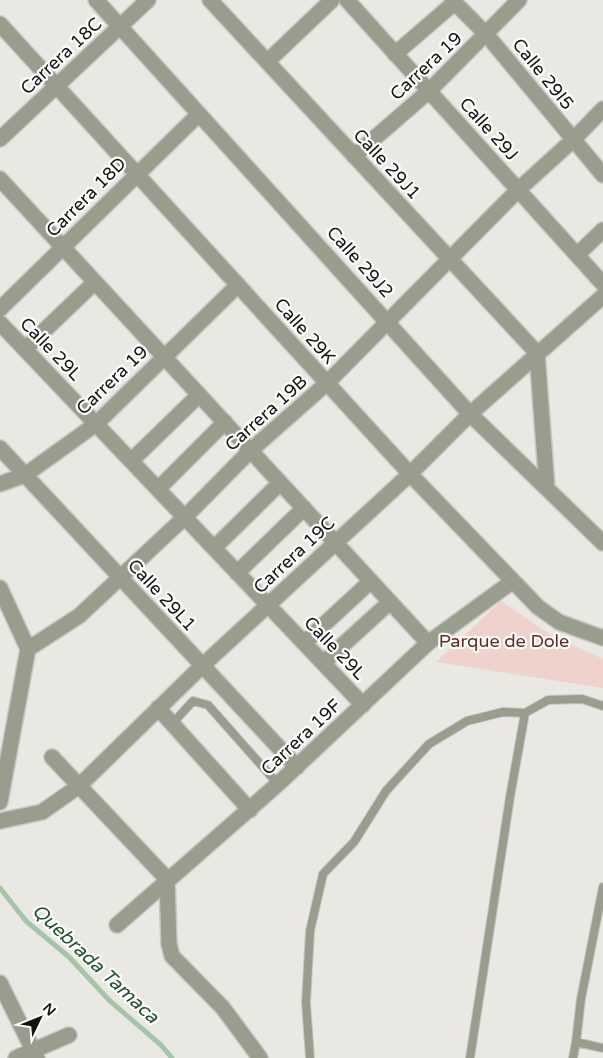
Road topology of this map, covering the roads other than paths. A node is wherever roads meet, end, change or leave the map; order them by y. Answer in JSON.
{"nodes":[{"id":1,"x":96,"y":0,"type":"edge"},
{"id":2,"x":148,"y":0,"type":"edge"},
{"id":3,"x":210,"y":0,"type":"edge"},
{"id":4,"x":332,"y":0,"type":"edge"},
{"id":5,"x":347,"y":0,"type":"edge"},
{"id":6,"x":519,"y":0,"type":"edge"},
{"id":7,"x":453,"y":1,"type":"edge"},
{"id":8,"x":0,"y":24,"type":"edge"},
{"id":9,"x":120,"y":26,"type":"junction"},
{"id":10,"x":486,"y":34,"type":"junction"},
{"id":11,"x":395,"y":54,"type":"junction"},
{"id":12,"x":268,"y":61,"type":"junction"},
{"id":13,"x":56,"y":86,"type":"junction"},
{"id":14,"x":429,"y":92,"type":"junction"},
{"id":15,"x":603,"y":109,"type":"edge"},
{"id":16,"x":200,"y":114,"type":"junction"},
{"id":17,"x":0,"y":139,"type":"edge"},
{"id":18,"x":573,"y":140,"type":"junction"},
{"id":19,"x":354,"y":156,"type":"junction"},
{"id":20,"x":136,"y":174,"type":"junction"},
{"id":21,"x":603,"y":175,"type":"edge"},
{"id":22,"x":0,"y":179,"type":"edge"},
{"id":23,"x":518,"y":190,"type":"junction"},
{"id":24,"x":603,"y":230,"type":"edge"},
{"id":25,"x":62,"y":247,"type":"junction"},
{"id":26,"x":577,"y":255,"type":"junction"},
{"id":27,"x":451,"y":260,"type":"junction"},
{"id":28,"x":95,"y":282,"type":"junction"},
{"id":29,"x":603,"y":284,"type":"edge"},
{"id":30,"x":238,"y":285,"type":"junction"},
{"id":31,"x":603,"y":296,"type":"edge"},
{"id":32,"x":0,"y":309,"type":"edge"},
{"id":33,"x":389,"y":322,"type":"junction"},
{"id":34,"x":0,"y":323,"type":"edge"},
{"id":35,"x":25,"y":350,"type":"junction"},
{"id":36,"x":537,"y":353,"type":"junction"},
{"id":37,"x":164,"y":357,"type":"junction"},
{"id":38,"x":327,"y":383,"type":"junction"},
{"id":39,"x":199,"y":395,"type":"junction"},
{"id":40,"x":470,"y":414,"type":"junction"},
{"id":41,"x":225,"y":422,"type":"junction"},
{"id":42,"x":96,"y":424,"type":"junction"},
{"id":43,"x":0,"y":448,"type":"edge"},
{"id":44,"x":250,"y":450,"type":"junction"},
{"id":45,"x":131,"y":461,"type":"junction"},
{"id":46,"x":410,"y":474,"type":"junction"},
{"id":47,"x":25,"y":475,"type":"junction"},
{"id":48,"x":280,"y":483,"type":"junction"},
{"id":49,"x":0,"y":484,"type":"edge"},
{"id":50,"x":547,"y":488,"type":"junction"},
{"id":51,"x":158,"y":489,"type":"junction"},
{"id":52,"x":304,"y":508,"type":"junction"},
{"id":53,"x":185,"y":517,"type":"junction"},
{"id":54,"x":335,"y":542,"type":"junction"},
{"id":55,"x":603,"y":543,"type":"edge"},
{"id":56,"x":214,"y":548,"type":"junction"},
{"id":57,"x":237,"y":573,"type":"junction"},
{"id":58,"x":120,"y":577,"type":"junction"},
{"id":59,"x":371,"y":581,"type":"junction"},
{"id":60,"x":513,"y":581,"type":"junction"},
{"id":61,"x":0,"y":588,"type":"edge"},
{"id":62,"x":390,"y":602,"type":"junction"},
{"id":63,"x":269,"y":605,"type":"junction"},
{"id":64,"x":603,"y":638,"type":"edge"},
{"id":65,"x":304,"y":643,"type":"junction"},
{"id":66,"x":428,"y":643,"type":"junction"},
{"id":67,"x":28,"y":649,"type":"junction"},
{"id":68,"x":324,"y":663,"type":"junction"},
{"id":69,"x":202,"y":666,"type":"junction"},
{"id":70,"x":363,"y":705,"type":"junction"},
{"id":71,"x":603,"y":706,"type":"edge"},
{"id":72,"x":158,"y":708,"type":"junction"},
{"id":73,"x":525,"y":712,"type":"junction"},
{"id":74,"x":172,"y":724,"type":"junction"},
{"id":75,"x":52,"y":757,"type":"dead end"},
{"id":76,"x":297,"y":767,"type":"junction"},
{"id":77,"x":278,"y":784,"type":"junction"},
{"id":78,"x":79,"y":786,"type":"junction"},
{"id":79,"x":0,"y":802,"type":"edge"},
{"id":80,"x":250,"y":810,"type":"junction"},
{"id":81,"x":0,"y":821,"type":"edge"},
{"id":82,"x":167,"y":879,"type":"junction"},
{"id":83,"x":603,"y":887,"type":"edge"},
{"id":84,"x":117,"y":925,"type":"dead end"},
{"id":85,"x":0,"y":983,"type":"edge"},
{"id":86,"x":70,"y":1035,"type":"dead end"},
{"id":87,"x":576,"y":1042,"type":"junction"},
{"id":88,"x":603,"y":1048,"type":"edge"},
{"id":89,"x":36,"y":1055,"type":"edge"},
{"id":90,"x":16,"y":1058,"type":"edge"},
{"id":91,"x":260,"y":1058,"type":"edge"},
{"id":92,"x":310,"y":1058,"type":"edge"},
{"id":93,"x":470,"y":1058,"type":"edge"},
{"id":94,"x":573,"y":1058,"type":"edge"}],
"edges":[{"from":1,"to":9,"type":"street","name":"Calle 29J2"},
{"from":2,"to":9,"type":"street","name":"Carrera 18C"},
{"from":3,"to":12,"type":"street","name":"Calle 29J1"},
{"from":4,"to":12,"type":"street"},
{"from":5,"to":11,"type":"street","name":"Calle 29J"},
{"from":6,"to":10,"type":"street","name":"Carrera 19"},
{"from":7,"to":10,"type":"street","name":"Calle 29I5"},
{"from":7,"to":11,"type":"street"},
{"from":8,"to":13,"type":"street","name":"Calle 29K"},
{"from":9,"to":13,"type":"street","name":"Carrera 18C"},
{"from":9,"to":16,"type":"street","name":"Calle 29J2"},
{"from":10,"to":14,"type":"street","name":"Carrera 19"},
{"from":10,"to":18,"type":"street","name":"Calle 29I5"},
{"from":11,"to":14,"type":"street","name":"Calle 29J"},
{"from":12,"to":19,"type":"street","name":"Calle 29J1"},
{"from":13,"to":17,"type":"street","name":"Carrera 18C"},
{"from":13,"to":20,"type":"street","name":"Calle 29K"},
{"from":14,"to":19,"type":"street","name":"Carrera 19"},
{"from":14,"to":23,"type":"street","name":"Calle 29J"},
{"from":15,"to":18,"type":"street","name":"Carrera 19B"},
{"from":16,"to":20,"type":"street","name":"Carrera 18D"},
{"from":16,"to":33,"type":"street","name":"Calle 29J2"},
{"from":18,"to":21,"type":"street","name":"Calle 29I5"},
{"from":18,"to":23,"type":"street","name":"Carrera 19B"},
{"from":19,"to":27,"type":"street","name":"Calle 29J1"},
{"from":20,"to":25,"type":"street","name":"Carrera 18D"},
{"from":20,"to":30,"type":"street","name":"Calle 29K"},
{"from":22,"to":25,"type":"street"},
{"from":23,"to":26,"type":"street","name":"Calle 29J"},
{"from":23,"to":27,"type":"street","name":"Carrera 19B"},
{"from":24,"to":26,"type":"street"},
{"from":25,"to":28,"type":"street"},
{"from":25,"to":32,"type":"street","name":"Carrera 18D"},
{"from":26,"to":29,"type":"street","name":"Calle 29J"},
{"from":27,"to":33,"type":"street","name":"Carrera 19B"},
{"from":27,"to":36,"type":"street","name":"Calle 29J1"},
{"from":28,"to":35,"type":"street"},
{"from":28,"to":37,"type":"street"},
{"from":30,"to":37,"type":"street","name":"Carrera 19"},
{"from":30,"to":38,"type":"street","name":"Calle 29K"},
{"from":31,"to":36,"type":"street","name":"Carrera 19C"},
{"from":33,"to":38,"type":"street","name":"Carrera 19B"},
{"from":33,"to":40,"type":"street","name":"Calle 29J2"},
{"from":34,"to":35,"type":"street","name":"Calle 29L"},
{"from":35,"to":42,"type":"street","name":"Calle 29L"},
{"from":36,"to":40,"type":"street","name":"Carrera 19C"},
{"from":36,"to":50,"type":"street"},
{"from":37,"to":39,"type":"street"},
{"from":37,"to":42,"type":"street","name":"Carrera 19"},
{"from":38,"to":44,"type":"street","name":"Carrera 19B"},
{"from":38,"to":46,"type":"street","name":"Calle 29K"},
{"from":39,"to":41,"type":"street"},
{"from":39,"to":45,"type":"street"},
{"from":40,"to":46,"type":"street","name":"Carrera 19C"},
{"from":40,"to":50,"type":"street","name":"Calle 29J2"},
{"from":41,"to":44,"type":"street"},
{"from":41,"to":51,"type":"street"},
{"from":42,"to":45,"type":"street","name":"Calle 29L"},
{"from":42,"to":47,"type":"street","name":"Carrera 19"},
{"from":43,"to":47,"type":"street","name":"Calle 29L1"},
{"from":44,"to":48,"type":"street"},
{"from":44,"to":53,"type":"street","name":"Carrera 19B"},
{"from":45,"to":51,"type":"street","name":"Calle 29L"},
{"from":46,"to":54,"type":"street","name":"Carrera 19C"},
{"from":46,"to":60,"type":"street","name":"Calle 29K"},
{"from":47,"to":49,"type":"street","name":"Carrera 19"},
{"from":47,"to":58,"type":"street","name":"Calle 29L1"},
{"from":48,"to":52,"type":"street"},
{"from":48,"to":56,"type":"street"},
{"from":50,"to":55,"type":"street","name":"Calle 29J2"},
{"from":51,"to":53,"type":"street","name":"Calle 29L"},
{"from":52,"to":54,"type":"street"},
{"from":52,"to":57,"type":"street"},
{"from":53,"to":56,"type":"street","name":"Calle 29L"},
{"from":53,"to":58,"type":"street","name":"Carrera 19B"},
{"from":54,"to":59,"type":"street"},
{"from":54,"to":63,"type":"street","name":"Carrera 19C"},
{"from":56,"to":57,"type":"street","name":"Calle 29L"},
{"from":57,"to":63,"type":"street","name":"Calle 29L"},
{"from":58,"to":67,"type":"street","name":"Carrera 19B"},
{"from":58,"to":69,"type":"street","name":"Calle 29L1"},
{"from":59,"to":62,"type":"street"},
{"from":59,"to":65,"type":"street"},
{"from":60,"to":64,"type":"street","name":"Calle 29K"},
{"from":60,"to":66,"type":"street","name":"Carrera 19F"},
{"from":61,"to":67,"type":"street"},
{"from":62,"to":66,"type":"street"},
{"from":62,"to":68,"type":"street"},
{"from":63,"to":65,"type":"street","name":"Calle 29L"},
{"from":63,"to":69,"type":"street","name":"Carrera 19C"},
{"from":65,"to":68,"type":"street","name":"Calle 29L"},
{"from":66,"to":70,"type":"street","name":"Carrera 19F"},
{"from":67,"to":79,"type":"street"},
{"from":68,"to":70,"type":"street","name":"Calle 29L"},
{"from":69,"to":72,"type":"street","name":"Carrera 19C"},
{"from":69,"to":76,"type":"street","name":"Calle 29L1"},
{"from":70,"to":76,"type":"street","name":"Carrera 19F"},
{"from":71,"to":73,"type":"lane"},
{"from":72,"to":74,"type":"street"},
{"from":72,"to":78,"type":"street","name":"Carrera 19C"},
{"from":73,"to":92,"type":"lane"},
{"from":73,"to":93,"type":"lane"},
{"from":74,"to":77,"type":"lane"},
{"from":74,"to":80,"type":"street"},
{"from":75,"to":78,"type":"street"},
{"from":76,"to":77,"type":"street","name":"Carrera 19F"},
{"from":77,"to":80,"type":"street","name":"Carrera 19F"},
{"from":78,"to":81,"type":"street","name":"Carrera 19C"},
{"from":78,"to":82,"type":"street"},
{"from":80,"to":82,"type":"street","name":"Carrera 19F"},
{"from":82,"to":84,"type":"street","name":"Carrera 19F"},
{"from":82,"to":91,"type":"street"},
{"from":83,"to":87,"type":"lane"},
{"from":85,"to":89,"type":"street"},
{"from":86,"to":89,"type":"street"},
{"from":87,"to":88,"type":"lane"},
{"from":87,"to":94,"type":"lane"},
{"from":89,"to":90,"type":"street"}]}
